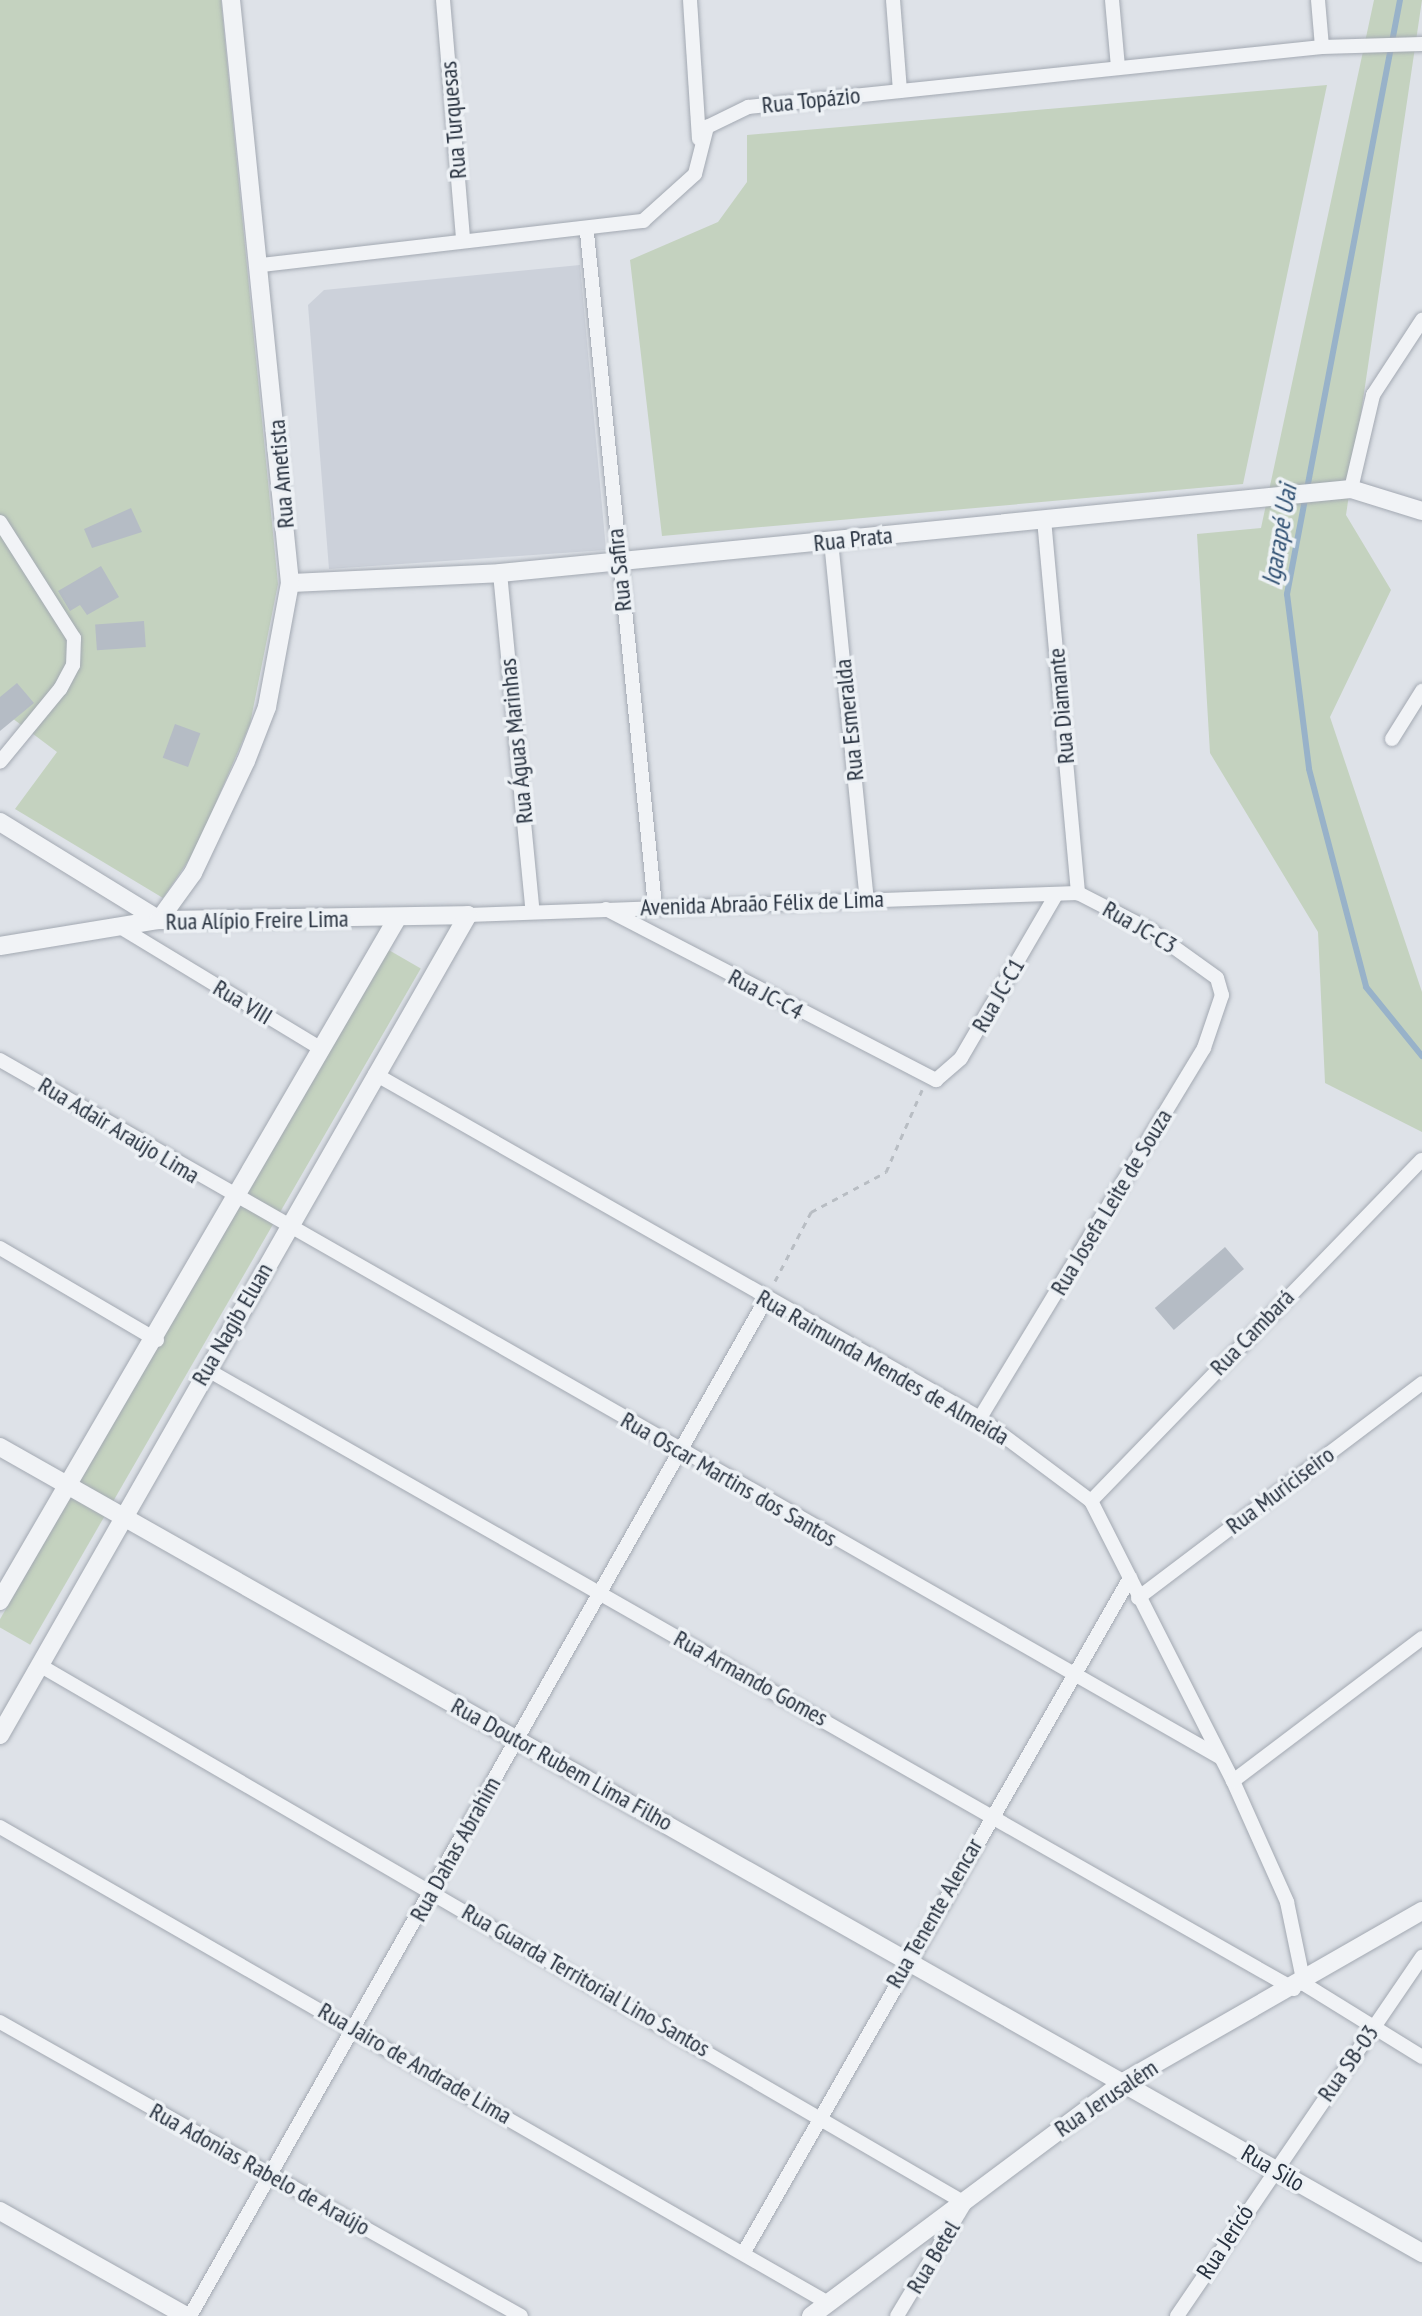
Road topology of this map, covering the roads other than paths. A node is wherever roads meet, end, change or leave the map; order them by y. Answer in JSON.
{"nodes":[{"id":1,"x":231,"y":0,"type":"edge"},
{"id":2,"x":443,"y":0,"type":"edge"},
{"id":3,"x":690,"y":0,"type":"edge"},
{"id":4,"x":893,"y":0,"type":"edge"},
{"id":5,"x":1112,"y":0,"type":"edge"},
{"id":6,"x":1318,"y":0,"type":"edge"},
{"id":7,"x":1422,"y":44,"type":"edge"},
{"id":8,"x":1322,"y":47,"type":"junction"},
{"id":9,"x":1118,"y":67,"type":"junction"},
{"id":10,"x":900,"y":91,"type":"junction"},
{"id":11,"x":699,"y":139,"type":"junction"},
{"id":12,"x":587,"y":233,"type":"junction"},
{"id":13,"x":463,"y":239,"type":"junction"},
{"id":14,"x":262,"y":265,"type":"junction"},
{"id":15,"x":1422,"y":320,"type":"edge"},
{"id":16,"x":1351,"y":489,"type":"junction"},
{"id":17,"x":1417,"y":508,"type":"edge"},
{"id":18,"x":1044,"y":519,"type":"junction"},
{"id":19,"x":0,"y":522,"type":"edge"},
{"id":20,"x":831,"y":541,"type":"junction"},
{"id":21,"x":618,"y":562,"type":"junction"},
{"id":22,"x":500,"y":573,"type":"junction"},
{"id":23,"x":290,"y":583,"type":"junction"},
{"id":24,"x":1422,"y":691,"type":"edge"},
{"id":25,"x":1392,"y":739,"type":"dead end"},
{"id":26,"x":0,"y":762,"type":"edge"},
{"id":27,"x":0,"y":822,"type":"edge"},
{"id":28,"x":1078,"y":893,"type":"junction"},
{"id":29,"x":1056,"y":895,"type":"junction"},
{"id":30,"x":867,"y":899,"type":"junction"},
{"id":31,"x":655,"y":906,"type":"junction"},
{"id":32,"x":532,"y":908,"type":"junction"},
{"id":33,"x":606,"y":909,"type":"junction"},
{"id":34,"x":468,"y":915,"type":"junction"},
{"id":35,"x":398,"y":917,"type":"junction"},
{"id":36,"x":159,"y":920,"type":"junction"},
{"id":37,"x":125,"y":930,"type":"junction"},
{"id":38,"x":0,"y":946,"type":"edge"},
{"id":39,"x":166,"y":955,"type":"junction"},
{"id":40,"x":1217,"y":978,"type":"joint"},
{"id":41,"x":320,"y":1048,"type":"junction"},
{"id":42,"x":0,"y":1060,"type":"edge"},
{"id":43,"x":375,"y":1074,"type":"junction"},
{"id":44,"x":927,"y":1079,"type":"joint"},
{"id":45,"x":1418,"y":1161,"type":"edge"},
{"id":46,"x":237,"y":1199,"type":"junction"},
{"id":47,"x":288,"y":1228,"type":"junction"},
{"id":48,"x":0,"y":1248,"type":"edge"},
{"id":49,"x":766,"y":1299,"type":"junction"},
{"id":50,"x":157,"y":1340,"type":"junction"},
{"id":51,"x":206,"y":1369,"type":"junction"},
{"id":52,"x":1422,"y":1383,"type":"edge"},
{"id":53,"x":980,"y":1418,"type":"junction"},
{"id":54,"x":0,"y":1447,"type":"edge"},
{"id":55,"x":681,"y":1452,"type":"junction"},
{"id":56,"x":70,"y":1486,"type":"junction"},
{"id":57,"x":1091,"y":1501,"type":"junction"},
{"id":58,"x":124,"y":1516,"type":"junction"},
{"id":59,"x":1130,"y":1578,"type":"junction"},
{"id":60,"x":598,"y":1593,"type":"junction"},
{"id":61,"x":1138,"y":1598,"type":"junction"},
{"id":62,"x":0,"y":1601,"type":"edge"},
{"id":63,"x":1422,"y":1638,"type":"edge"},
{"id":64,"x":41,"y":1666,"type":"junction"},
{"id":65,"x":1075,"y":1675,"type":"junction"},
{"id":66,"x":0,"y":1735,"type":"edge"},
{"id":67,"x":516,"y":1739,"type":"junction"},
{"id":68,"x":1221,"y":1758,"type":"junction"},
{"id":69,"x":1233,"y":1781,"type":"junction"},
{"id":70,"x":993,"y":1813,"type":"junction"},
{"id":71,"x":0,"y":1827,"type":"edge"},
{"id":72,"x":432,"y":1891,"type":"junction"},
{"id":73,"x":1422,"y":1911,"type":"edge"},
{"id":74,"x":1422,"y":1957,"type":"edge"},
{"id":75,"x":906,"y":1958,"type":"junction"},
{"id":76,"x":1299,"y":1987,"type":"junction"},
{"id":77,"x":0,"y":2022,"type":"edge"},
{"id":78,"x":352,"y":2027,"type":"junction"},
{"id":79,"x":1373,"y":2028,"type":"junction"},
{"id":80,"x":1422,"y":2057,"type":"edge"},
{"id":81,"x":1125,"y":2081,"type":"junction"},
{"id":82,"x":821,"y":2115,"type":"junction"},
{"id":83,"x":1273,"y":2168,"type":"junction"},
{"id":84,"x":269,"y":2175,"type":"junction"},
{"id":85,"x":966,"y":2200,"type":"junction"},
{"id":86,"x":0,"y":2211,"type":"edge"},
{"id":87,"x":744,"y":2252,"type":"junction"},
{"id":88,"x":1422,"y":2253,"type":"edge"},
{"id":89,"x":828,"y":2303,"type":"junction"},
{"id":90,"x":188,"y":2316,"type":"edge"},
{"id":91,"x":521,"y":2316,"type":"edge"},
{"id":92,"x":811,"y":2316,"type":"edge"},
{"id":93,"x":897,"y":2316,"type":"edge"},
{"id":94,"x":1177,"y":2316,"type":"edge"}],
"edges":[{"from":1,"to":14,"type":"street","name":"Rua Ametista"},
{"from":2,"to":13,"type":"street","name":"Rua Turquesas"},
{"from":3,"to":11,"type":"street"},
{"from":4,"to":10,"type":"street"},
{"from":5,"to":9,"type":"street"},
{"from":6,"to":8,"type":"street"},
{"from":7,"to":8,"type":"street","name":"Rua Topázio"},
{"from":8,"to":9,"type":"street","name":"Rua Topázio"},
{"from":9,"to":10,"type":"street","name":"Rua Topázio"},
{"from":10,"to":11,"type":"street","name":"Rua Topázio"},
{"from":11,"to":12,"type":"street"},
{"from":12,"to":13,"type":"street"},
{"from":12,"to":21,"type":"street","name":"Rua Safira"},
{"from":13,"to":14,"type":"street"},
{"from":14,"to":23,"type":"street","name":"Rua Ametista"},
{"from":15,"to":16,"type":"street"},
{"from":16,"to":17,"type":"street","name":"Rua Prata"},
{"from":16,"to":18,"type":"street","name":"Rua Prata"},
{"from":18,"to":20,"type":"street","name":"Rua Prata"},
{"from":18,"to":28,"type":"street","name":"Rua Diamante"},
{"from":19,"to":26,"type":"street"},
{"from":20,"to":21,"type":"street","name":"Rua Prata"},
{"from":20,"to":30,"type":"street","name":"Rua Esmeralda"},
{"from":21,"to":22,"type":"street","name":"Rua Prata"},
{"from":21,"to":31,"type":"street","name":"Rua Safira"},
{"from":22,"to":23,"type":"street","name":"Rua Prata"},
{"from":22,"to":32,"type":"street","name":"Rua Águas Marinhas"},
{"from":23,"to":36,"type":"street","name":"Rua Ametista"},
{"from":24,"to":25,"type":"street"},
{"from":27,"to":36,"type":"street"},
{"from":28,"to":29,"type":"street","name":"Rua JC-C3"},
{"from":28,"to":40,"type":"street","name":"Rua JC-C3"},
{"from":29,"to":30,"type":"street","name":"Avenida Abraão Félix de Lima"},
{"from":29,"to":44,"type":"street","name":"Rua JC-C1"},
{"from":30,"to":31,"type":"street","name":"Avenida Abraão Félix de Lima"},
{"from":31,"to":33,"type":"street","name":"Avenida Abraão Félix de Lima"},
{"from":32,"to":33,"type":"street","name":"Avenida Abraão Félix de Lima"},
{"from":32,"to":34,"type":"street","name":"Avenida Abraão Félix de Lima"},
{"from":33,"to":44,"type":"street","name":"Rua JC-C4"},
{"from":34,"to":35,"type":"street","name":"Rua Alípio Freire Lima"},
{"from":34,"to":43,"type":"street","name":"Rua Nagib Eluan"},
{"from":35,"to":36,"type":"street","name":"Rua Alípio Freire Lima"},
{"from":35,"to":41,"type":"street"},
{"from":36,"to":37,"type":"street","name":"Rua Alípio Freire Lima"},
{"from":36,"to":39,"type":"street"},
{"from":37,"to":38,"type":"street","name":"Rua Alípio Freire Lima"},
{"from":37,"to":39,"type":"street","name":"Rua VIII"},
{"from":39,"to":41,"type":"street","name":"Rua VIII"},
{"from":40,"to":53,"type":"street","name":"Rua Josefa Leite de Souza"},
{"from":41,"to":46,"type":"street"},
{"from":42,"to":46,"type":"street","name":"Rua Adair Araújo Lima"},
{"from":43,"to":47,"type":"street","name":"Rua Nagib Eluan"},
{"from":43,"to":49,"type":"street","name":"Rua Raimunda Mendes de Almeida"},
{"from":45,"to":57,"type":"street","name":"Rua Cambará"},
{"from":46,"to":47,"type":"street","name":"Rua Oscar Martins dos Santos"},
{"from":46,"to":50,"type":"street"},
{"from":47,"to":51,"type":"street","name":"Rua Nagib Eluan"},
{"from":47,"to":55,"type":"street","name":"Rua Oscar Martins dos Santos"},
{"from":48,"to":50,"type":"street"},
{"from":49,"to":53,"type":"street","name":"Rua Raimunda Mendes de Almeida"},
{"from":49,"to":55,"type":"street","name":"Rua Dahas Abrahim"},
{"from":50,"to":56,"type":"street"},
{"from":51,"to":58,"type":"street","name":"Rua Nagib Eluan"},
{"from":51,"to":60,"type":"street","name":"Rua Armando Gomes"},
{"from":52,"to":61,"type":"street","name":"Rua Muriciseiro"},
{"from":53,"to":57,"type":"street","name":"Rua Raimunda Mendes de Almeida"},
{"from":54,"to":56,"type":"street","name":"Rua Doutor Rubem Lima Filho"},
{"from":55,"to":60,"type":"street","name":"Rua Dahas Abrahim"},
{"from":55,"to":65,"type":"street","name":"Rua Oscar Martins dos Santos"},
{"from":56,"to":58,"type":"street","name":"Rua Doutor Rubem Lima Filho"},
{"from":56,"to":62,"type":"street"},
{"from":57,"to":59,"type":"street","name":"Rua Raimunda Mendes de Almeida"},
{"from":58,"to":64,"type":"street","name":"Rua Nagib Eluan"},
{"from":58,"to":67,"type":"street","name":"Rua Doutor Rubem Lima Filho"},
{"from":59,"to":61,"type":"street","name":"Rua Raimunda Mendes de Almeida"},
{"from":59,"to":65,"type":"street","name":"Rua Tenente Alencar"},
{"from":60,"to":67,"type":"street","name":"Rua Dahas Abrahim"},
{"from":60,"to":70,"type":"street","name":"Rua Armando Gomes"},
{"from":61,"to":68,"type":"street","name":"Rua Raimunda Mendes de Almeida"},
{"from":63,"to":69,"type":"street"},
{"from":64,"to":66,"type":"street","name":"Rua Nagib Eluan"},
{"from":64,"to":72,"type":"street","name":"Rua Guarda Territorial Lino Santos"},
{"from":65,"to":68,"type":"street","name":"Rua Oscar Martins dos Santos"},
{"from":65,"to":70,"type":"street","name":"Rua Tenente Alencar"},
{"from":67,"to":72,"type":"street","name":"Rua Dahas Abrahim"},
{"from":67,"to":75,"type":"street","name":"Rua Doutor Rubem Lima Filho"},
{"from":68,"to":69,"type":"street","name":"Rua Raimunda Mendes de Almeida"},
{"from":69,"to":76,"type":"street","name":"Rua Raimunda Mendes de Almeida"},
{"from":70,"to":75,"type":"street","name":"Rua Tenente Alencar"},
{"from":70,"to":76,"type":"street","name":"Rua Armando Gomes"},
{"from":71,"to":78,"type":"street","name":"Rua Jairo de Andrade Lima"},
{"from":72,"to":78,"type":"street","name":"Rua Dahas Abrahim"},
{"from":72,"to":82,"type":"street","name":"Rua Guarda Territorial Lino Santos"},
{"from":73,"to":76,"type":"street","name":"Rua Jerusalém"},
{"from":74,"to":79,"type":"street","name":"Rua SB-03"},
{"from":75,"to":81,"type":"street","name":"Rua Doutor Rubem Lima Filho"},
{"from":75,"to":82,"type":"street","name":"Rua Tenente Alencar"},
{"from":76,"to":79,"type":"street","name":"Rua Armando Gomes"},
{"from":76,"to":81,"type":"street","name":"Rua Jerusalém"},
{"from":77,"to":84,"type":"street","name":"Rua Adonias Rabelo de Araújo"},
{"from":78,"to":84,"type":"street","name":"Rua Dahas Abrahim"},
{"from":78,"to":87,"type":"street","name":"Rua Jairo de Andrade Lima"},
{"from":79,"to":80,"type":"street","name":"Rua Armando Gomes"},
{"from":79,"to":83,"type":"street","name":"Rua SB-03"},
{"from":81,"to":83,"type":"street","name":"Rua Silo"},
{"from":81,"to":85,"type":"street","name":"Rua Jerusalém"},
{"from":82,"to":85,"type":"street","name":"Rua Guarda Territorial Lino Santos"},
{"from":82,"to":87,"type":"street","name":"Rua Tenente Alencar"},
{"from":83,"to":88,"type":"street","name":"Rua Silo"},
{"from":83,"to":94,"type":"street","name":"Rua Jericó"},
{"from":84,"to":90,"type":"street","name":"Rua Dahas Abrahim"},
{"from":84,"to":91,"type":"street","name":"Rua Adonias Rabelo de Araújo"},
{"from":85,"to":89,"type":"street","name":"Rua Jerusalém"},
{"from":85,"to":93,"type":"street","name":"Rua Betel"},
{"from":86,"to":90,"type":"street"},
{"from":87,"to":89,"type":"street","name":"Rua Jairo de Andrade Lima"},
{"from":89,"to":92,"type":"street","name":"Rua Jerusalém"}]}
